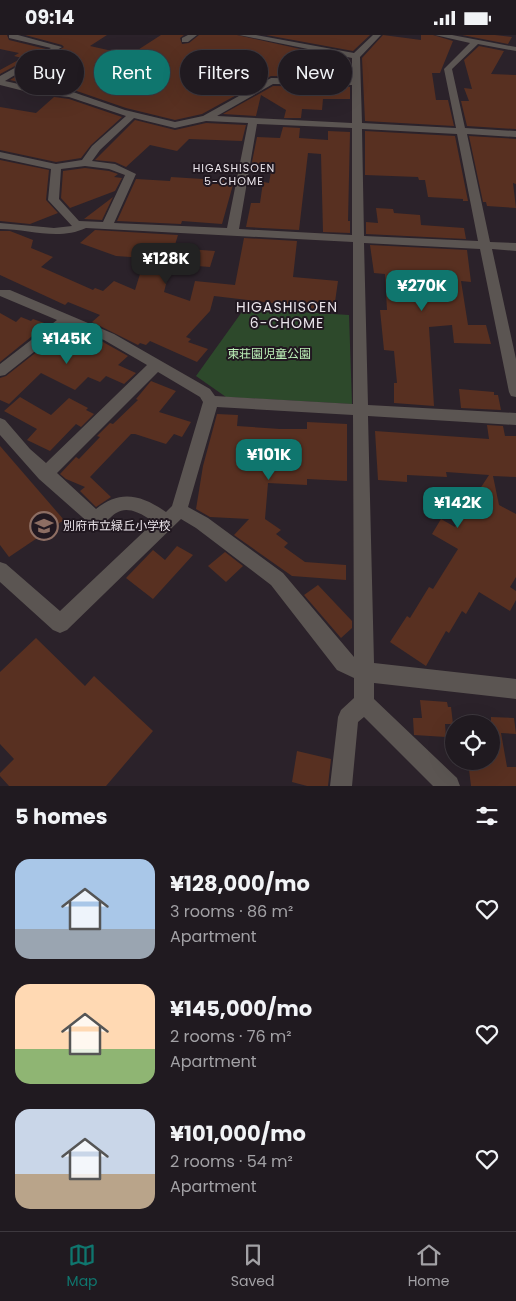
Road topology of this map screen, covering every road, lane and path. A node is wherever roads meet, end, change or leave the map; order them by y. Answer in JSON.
{"nodes":[{"id":1,"x":193,"y":35,"type":"edge"},
{"id":2,"x":243,"y":35,"type":"edge"},
{"id":3,"x":284,"y":35,"type":"edge"},
{"id":4,"x":377,"y":35,"type":"edge"},
{"id":5,"x":439,"y":35,"type":"edge"},
{"id":6,"x":10,"y":37,"type":"edge"},
{"id":7,"x":185,"y":41,"type":"dead end"},
{"id":8,"x":278,"y":41,"type":"junction"},
{"id":9,"x":476,"y":42,"type":"junction"},
{"id":10,"x":516,"y":49,"type":"edge"},
{"id":11,"x":356,"y":57,"type":"junction"},
{"id":12,"x":0,"y":81,"type":"edge"},
{"id":13,"x":357,"y":82,"type":"junction"},
{"id":14,"x":133,"y":114,"type":"junction"},
{"id":15,"x":206,"y":119,"type":"junction"},
{"id":16,"x":253,"y":122,"type":"junction"},
{"id":17,"x":357,"y":127,"type":"junction"},
{"id":18,"x":460,"y":131,"type":"junction"},
{"id":19,"x":516,"y":133,"type":"edge"},
{"id":20,"x":0,"y":155,"type":"edge"},
{"id":21,"x":85,"y":163,"type":"junction"},
{"id":22,"x":56,"y":167,"type":"junction"},
{"id":23,"x":85,"y":224,"type":"junction"},
{"id":24,"x":107,"y":225,"type":"junction"},
{"id":25,"x":0,"y":226,"type":"edge"},
{"id":26,"x":232,"y":233,"type":"junction"},
{"id":27,"x":358,"y":239,"type":"junction"},
{"id":28,"x":484,"y":245,"type":"junction"},
{"id":29,"x":516,"y":247,"type":"edge"},
{"id":30,"x":6,"y":293,"type":"dead end"},
{"id":31,"x":66,"y":320,"type":"junction"},
{"id":32,"x":157,"y":365,"type":"junction"},
{"id":33,"x":0,"y":371,"type":"edge"},
{"id":34,"x":516,"y":393,"type":"edge"},
{"id":35,"x":211,"y":401,"type":"junction"},
{"id":36,"x":362,"y":410,"type":"junction"},
{"id":37,"x":516,"y":419,"type":"edge"},
{"id":38,"x":0,"y":424,"type":"edge"},
{"id":39,"x":45,"y":474,"type":"junction"},
{"id":40,"x":173,"y":516,"type":"junction"},
{"id":41,"x":0,"y":570,"type":"edge"},
{"id":42,"x":364,"y":673,"type":"junction"},
{"id":43,"x":516,"y":689,"type":"edge"},
{"id":44,"x":364,"y":703,"type":"junction"},
{"id":45,"x":341,"y":786,"type":"edge"},
{"id":46,"x":449,"y":786,"type":"edge"}],
"edges":[{"from":1,"to":7,"type":"street"},
{"from":2,"to":8,"type":"street"},
{"from":3,"to":8,"type":"street"},
{"from":4,"to":11,"type":"street"},
{"from":5,"to":9,"type":"street"},
{"from":6,"to":12,"type":"street"},
{"from":8,"to":11,"type":"street"},
{"from":9,"to":10,"type":"street"},
{"from":9,"to":18,"type":"street"},
{"from":11,"to":13,"type":"street"},
{"from":12,"to":14,"type":"street"},
{"from":13,"to":15,"type":"street"},
{"from":13,"to":17,"type":"street"},
{"from":14,"to":15,"type":"street"},
{"from":14,"to":21,"type":"street"},
{"from":15,"to":16,"type":"street"},
{"from":16,"to":17,"type":"street"},
{"from":16,"to":26,"type":"street"},
{"from":17,"to":18,"type":"street"},
{"from":17,"to":27,"type":"street"},
{"from":18,"to":19,"type":"street"},
{"from":18,"to":28,"type":"street"},
{"from":20,"to":22,"type":"street"},
{"from":21,"to":22,"type":"street"},
{"from":21,"to":24,"type":"street"},
{"from":22,"to":23,"type":"street"},
{"from":23,"to":24,"type":"street"},
{"from":23,"to":25,"type":"street"},
{"from":24,"to":26,"type":"street"},
{"from":26,"to":27,"type":"street"},
{"from":27,"to":28,"type":"street"},
{"from":27,"to":36,"type":"street"},
{"from":28,"to":29,"type":"street"},
{"from":28,"to":34,"type":"street"},
{"from":30,"to":31,"type":"street"},
{"from":31,"to":32,"type":"street"},
{"from":31,"to":33,"type":"street"},
{"from":32,"to":35,"type":"street"},
{"from":32,"to":39,"type":"street"},
{"from":35,"to":36,"type":"street"},
{"from":35,"to":40,"type":"street"},
{"from":36,"to":37,"type":"street"},
{"from":36,"to":42,"type":"street"},
{"from":38,"to":39,"type":"street"},
{"from":39,"to":40,"type":"street"},
{"from":40,"to":41,"type":"street"},
{"from":40,"to":42,"type":"street"},
{"from":42,"to":43,"type":"street"},
{"from":42,"to":44,"type":"street"},
{"from":44,"to":45,"type":"street"},
{"from":44,"to":46,"type":"street"}]}
